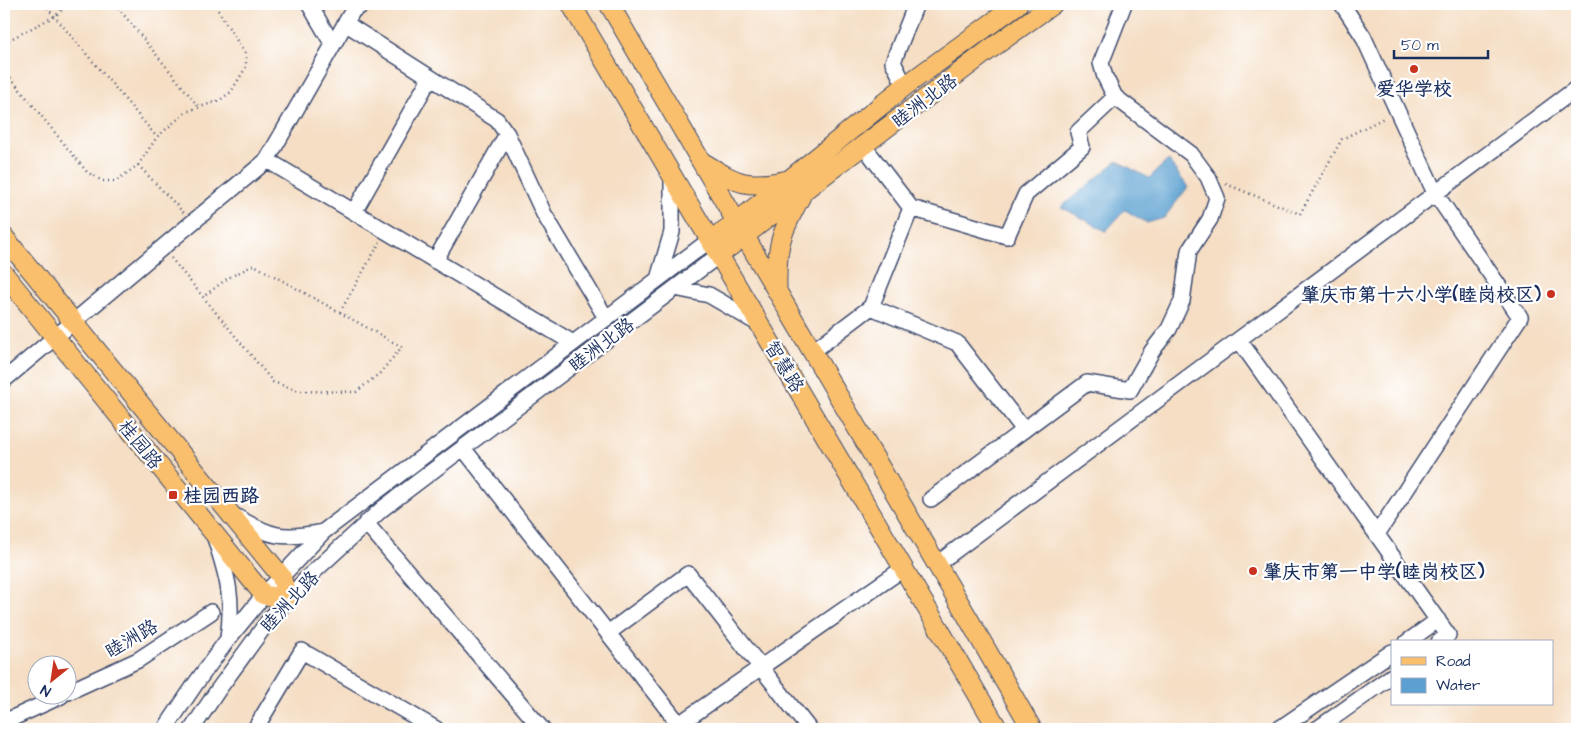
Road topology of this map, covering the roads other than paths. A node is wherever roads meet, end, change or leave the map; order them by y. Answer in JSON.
{"nodes":[{"id":1,"x":309,"y":4,"type":"edge"},
{"id":2,"x":364,"y":4,"type":"edge"},
{"id":3,"x":571,"y":4,"type":"edge"},
{"id":4,"x":609,"y":4,"type":"edge"},
{"id":5,"x":916,"y":4,"type":"edge"},
{"id":6,"x":1018,"y":4,"type":"edge"},
{"id":7,"x":1053,"y":4,"type":"edge"},
{"id":8,"x":1124,"y":4,"type":"edge"},
{"id":9,"x":1342,"y":4,"type":"edge"},
{"id":10,"x":345,"y":24,"type":"junction"},
{"id":11,"x":333,"y":45,"type":"junction"},
{"id":12,"x":430,"y":78,"type":"junction"},
{"id":13,"x":905,"y":86,"type":"junction"},
{"id":14,"x":1577,"y":88,"type":"edge"},
{"id":15,"x":1115,"y":96,"type":"junction"},
{"id":16,"x":507,"y":134,"type":"junction"},
{"id":17,"x":864,"y":146,"type":"junction"},
{"id":18,"x":267,"y":160,"type":"junction"},
{"id":19,"x":701,"y":161,"type":"junction"},
{"id":20,"x":672,"y":176,"type":"junction"},
{"id":21,"x":789,"y":180,"type":"junction"},
{"id":22,"x":804,"y":190,"type":"junction"},
{"id":23,"x":1436,"y":193,"type":"junction"},
{"id":24,"x":911,"y":208,"type":"junction"},
{"id":25,"x":354,"y":212,"type":"junction"},
{"id":26,"x":741,"y":229,"type":"junction"},
{"id":27,"x":4,"y":237,"type":"edge"},
{"id":28,"x":714,"y":248,"type":"junction"},
{"id":29,"x":435,"y":261,"type":"junction"},
{"id":30,"x":4,"y":274,"type":"edge"},
{"id":31,"x":658,"y":279,"type":"junction"},
{"id":32,"x":675,"y":288,"type":"junction"},
{"id":33,"x":777,"y":289,"type":"junction"},
{"id":34,"x":871,"y":307,"type":"junction"},
{"id":35,"x":606,"y":318,"type":"junction"},
{"id":36,"x":73,"y":322,"type":"junction"},
{"id":37,"x":760,"y":324,"type":"junction"},
{"id":38,"x":55,"y":338,"type":"junction"},
{"id":39,"x":1239,"y":340,"type":"junction"},
{"id":40,"x":573,"y":343,"type":"junction"},
{"id":41,"x":813,"y":351,"type":"junction"},
{"id":42,"x":4,"y":380,"type":"edge"},
{"id":43,"x":1024,"y":430,"type":"junction"},
{"id":44,"x":463,"y":448,"type":"junction"},
{"id":45,"x":931,"y":499,"type":"dead end"},
{"id":46,"x":232,"y":514,"type":"junction"},
{"id":47,"x":366,"y":523,"type":"junction"},
{"id":48,"x":323,"y":532,"type":"junction"},
{"id":49,"x":214,"y":534,"type":"junction"},
{"id":50,"x":1377,"y":534,"type":"junction"},
{"id":51,"x":938,"y":564,"type":"junction"},
{"id":52,"x":904,"y":568,"type":"junction"},
{"id":53,"x":281,"y":576,"type":"junction"},
{"id":54,"x":264,"y":594,"type":"junction"},
{"id":55,"x":288,"y":599,"type":"junction"},
{"id":56,"x":960,"y":604,"type":"junction"},
{"id":57,"x":211,"y":612,"type":"dead end"},
{"id":58,"x":934,"y":619,"type":"junction"},
{"id":59,"x":1438,"y":620,"type":"junction"},
{"id":60,"x":608,"y":634,"type":"junction"},
{"id":61,"x":1444,"y":638,"type":"edge"},
{"id":62,"x":228,"y":639,"type":"junction"},
{"id":63,"x":1410,"y":640,"type":"edge"},
{"id":64,"x":1391,"y":653,"type":"edge"},
{"id":65,"x":761,"y":667,"type":"junction"},
{"id":66,"x":1391,"y":677,"type":"edge"},
{"id":67,"x":78,"y":687,"type":"edge"},
{"id":68,"x":39,"y":706,"type":"edge"},
{"id":69,"x":4,"y":722,"type":"edge"},
{"id":70,"x":678,"y":728,"type":"edge"},
{"id":71,"x":165,"y":729,"type":"edge"},
{"id":72,"x":192,"y":729,"type":"edge"},
{"id":73,"x":255,"y":729,"type":"edge"},
{"id":74,"x":436,"y":729,"type":"edge"},
{"id":75,"x":542,"y":729,"type":"edge"},
{"id":76,"x":809,"y":729,"type":"edge"},
{"id":77,"x":998,"y":729,"type":"edge"},
{"id":78,"x":1032,"y":729,"type":"edge"},
{"id":79,"x":1279,"y":729,"type":"edge"},
{"id":80,"x":1317,"y":729,"type":"edge"}],
"edges":[{"from":1,"to":11,"type":"street"},
{"from":2,"to":10,"type":"street"},
{"from":3,"to":20,"type":"main road","name":"智慧路"},
{"from":4,"to":19,"type":"main road","name":"智慧路"},
{"from":5,"to":13,"type":"street"},
{"from":6,"to":13,"type":"main road","name":"睦洲北路"},
{"from":7,"to":17,"type":"main road","name":"睦洲北路"},
{"from":8,"to":15,"type":"street"},
{"from":9,"to":23,"type":"street"},
{"from":10,"to":11,"type":"street"},
{"from":10,"to":12,"type":"street"},
{"from":11,"to":18,"type":"street"},
{"from":12,"to":16,"type":"street"},
{"from":12,"to":25,"type":"street"},
{"from":13,"to":21,"type":"main road","name":"睦洲北路"},
{"from":14,"to":23,"type":"street"},
{"from":15,"to":24,"type":"street"},
{"from":15,"to":43,"type":"street"},
{"from":16,"to":29,"type":"street"},
{"from":16,"to":35,"type":"street"},
{"from":17,"to":22,"type":"main road","name":"睦洲北路"},
{"from":17,"to":24,"type":"street"},
{"from":18,"to":25,"type":"street"},
{"from":18,"to":36,"type":"street"},
{"from":19,"to":21,"type":"main road"},
{"from":19,"to":26,"type":"main road","name":"智慧路"},
{"from":20,"to":28,"type":"main road","name":"智慧路"},
{"from":20,"to":31,"type":"street"},
{"from":21,"to":26,"type":"main road","name":"睦洲北路"},
{"from":22,"to":26,"type":"main road","name":"睦洲北路"},
{"from":22,"to":33,"type":"main road"},
{"from":23,"to":39,"type":"street"},
{"from":23,"to":50,"type":"street"},
{"from":24,"to":34,"type":"street"},
{"from":25,"to":29,"type":"street"},
{"from":26,"to":28,"type":"main road","name":"睦洲北路"},
{"from":26,"to":33,"type":"main road","name":"智慧路"},
{"from":27,"to":36,"type":"main road"},
{"from":28,"to":31,"type":"street","name":"睦洲北路"},
{"from":28,"to":32,"type":"street","name":"睦洲北路"},
{"from":28,"to":37,"type":"main road","name":"智慧路"},
{"from":29,"to":40,"type":"street"},
{"from":30,"to":38,"type":"main road","name":"桂园路"},
{"from":31,"to":35,"type":"street","name":"睦洲北路"},
{"from":32,"to":37,"type":"street"},
{"from":32,"to":44,"type":"street","name":"睦洲北路"},
{"from":33,"to":41,"type":"main road","name":"智慧路"},
{"from":34,"to":41,"type":"street"},
{"from":34,"to":43,"type":"street"},
{"from":35,"to":40,"type":"street","name":"睦洲北路"},
{"from":36,"to":38,"type":"street"},
{"from":36,"to":46,"type":"main road"},
{"from":37,"to":52,"type":"main road","name":"智慧路"},
{"from":38,"to":42,"type":"street"},
{"from":38,"to":49,"type":"main road","name":"桂园路"},
{"from":39,"to":50,"type":"street"},
{"from":39,"to":51,"type":"street"},
{"from":40,"to":48,"type":"street","name":"睦洲北路"},
{"from":41,"to":51,"type":"main road","name":"智慧路"},
{"from":43,"to":45,"type":"street"},
{"from":44,"to":47,"type":"street","name":"睦洲北路"},
{"from":44,"to":60,"type":"street"},
{"from":46,"to":48,"type":"street"},
{"from":46,"to":53,"type":"main road"},
{"from":47,"to":55,"type":"street","name":"睦洲北路"},
{"from":47,"to":75,"type":"street"},
{"from":48,"to":53,"type":"street","name":"睦洲北路"},
{"from":49,"to":54,"type":"main road","name":"桂园路"},
{"from":49,"to":62,"type":"street"},
{"from":50,"to":59,"type":"street"},
{"from":51,"to":56,"type":"main road","name":"智慧路"},
{"from":52,"to":58,"type":"main road","name":"智慧路"},
{"from":52,"to":65,"type":"street"},
{"from":53,"to":54,"type":"street","name":"睦洲北路"},
{"from":53,"to":55,"type":"main road"},
{"from":54,"to":55,"type":"main road"},
{"from":54,"to":62,"type":"street","name":"睦洲北路"},
{"from":55,"to":72,"type":"street","name":"睦洲北路"},
{"from":56,"to":58,"type":"main road"},
{"from":56,"to":78,"type":"main road","name":"智慧路"},
{"from":57,"to":67,"type":"street","name":"睦洲路"},
{"from":58,"to":77,"type":"main road","name":"智慧路"},
{"from":59,"to":61,"type":"street"},
{"from":59,"to":63,"type":"street"},
{"from":60,"to":65,"type":"street"},
{"from":60,"to":70,"type":"street"},
{"from":62,"to":71,"type":"street","name":"睦洲北路"},
{"from":64,"to":79,"type":"street"},
{"from":65,"to":70,"type":"street"},
{"from":65,"to":76,"type":"street"},
{"from":66,"to":80,"type":"street"},
{"from":68,"to":69,"type":"street"},
{"from":73,"to":74,"type":"street"}]}
